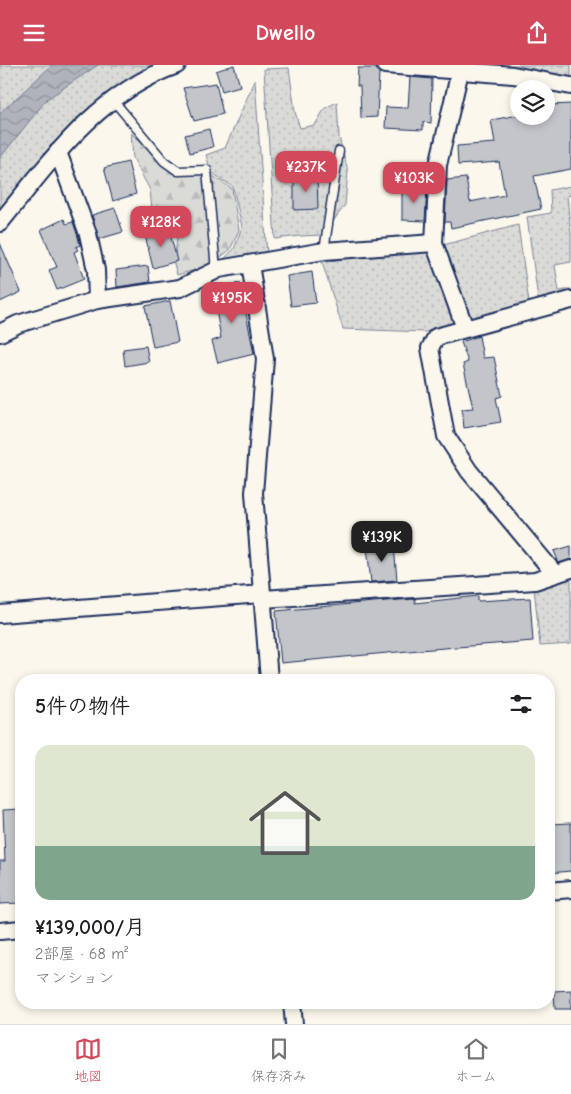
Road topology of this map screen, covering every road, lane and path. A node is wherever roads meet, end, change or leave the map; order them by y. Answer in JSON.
{"nodes":[{"id":1,"x":177,"y":65,"type":"edge"},
{"id":2,"x":384,"y":65,"type":"edge"},
{"id":3,"x":460,"y":71,"type":"junction"},
{"id":4,"x":571,"y":85,"type":"edge"},
{"id":5,"x":113,"y":100,"type":"junction"},
{"id":6,"x":340,"y":151,"type":"dead end"},
{"id":7,"x":58,"y":152,"type":"junction"},
{"id":8,"x":0,"y":223,"type":"edge"},
{"id":9,"x":434,"y":243,"type":"junction"},
{"id":10,"x":324,"y":251,"type":"junction"},
{"id":11,"x":250,"y":264,"type":"junction"},
{"id":12,"x":216,"y":270,"type":"junction"},
{"id":13,"x":97,"y":300,"type":"junction"},
{"id":14,"x":571,"y":300,"type":"edge"},
{"id":15,"x":465,"y":328,"type":"junction"},
{"id":16,"x":0,"y":333,"type":"edge"},
{"id":17,"x":571,"y":569,"type":"edge"},
{"id":18,"x":555,"y":574,"type":"junction"},
{"id":19,"x":262,"y":597,"type":"junction"},
{"id":20,"x":0,"y":614,"type":"edge"},
{"id":21,"x":268,"y":674,"type":"edge"},
{"id":22,"x":571,"y":889,"type":"edge"},
{"id":23,"x":555,"y":890,"type":"edge"},
{"id":24,"x":15,"y":930,"type":"edge"},
{"id":25,"x":0,"y":931,"type":"edge"},
{"id":26,"x":293,"y":1009,"type":"edge"},
{"id":27,"x":294,"y":1024,"type":"edge"}],
"edges":[{"from":1,"to":5,"type":"street"},
{"from":2,"to":3,"type":"street"},
{"from":3,"to":4,"type":"street"},
{"from":3,"to":9,"type":"street"},
{"from":5,"to":7,"type":"street"},
{"from":5,"to":12,"type":"lane"},
{"from":6,"to":10,"type":"lane"},
{"from":7,"to":8,"type":"street"},
{"from":7,"to":13,"type":"street"},
{"from":9,"to":10,"type":"street"},
{"from":9,"to":15,"type":"street"},
{"from":10,"to":11,"type":"street"},
{"from":11,"to":12,"type":"street"},
{"from":11,"to":19,"type":"street"},
{"from":12,"to":13,"type":"street"},
{"from":13,"to":16,"type":"street"},
{"from":14,"to":15,"type":"street"},
{"from":15,"to":18,"type":"street"},
{"from":17,"to":18,"type":"street"},
{"from":18,"to":19,"type":"street"},
{"from":19,"to":20,"type":"street"},
{"from":19,"to":21,"type":"street"},
{"from":22,"to":23,"type":"street"},
{"from":24,"to":25,"type":"street"},
{"from":26,"to":27,"type":"street"}]}
